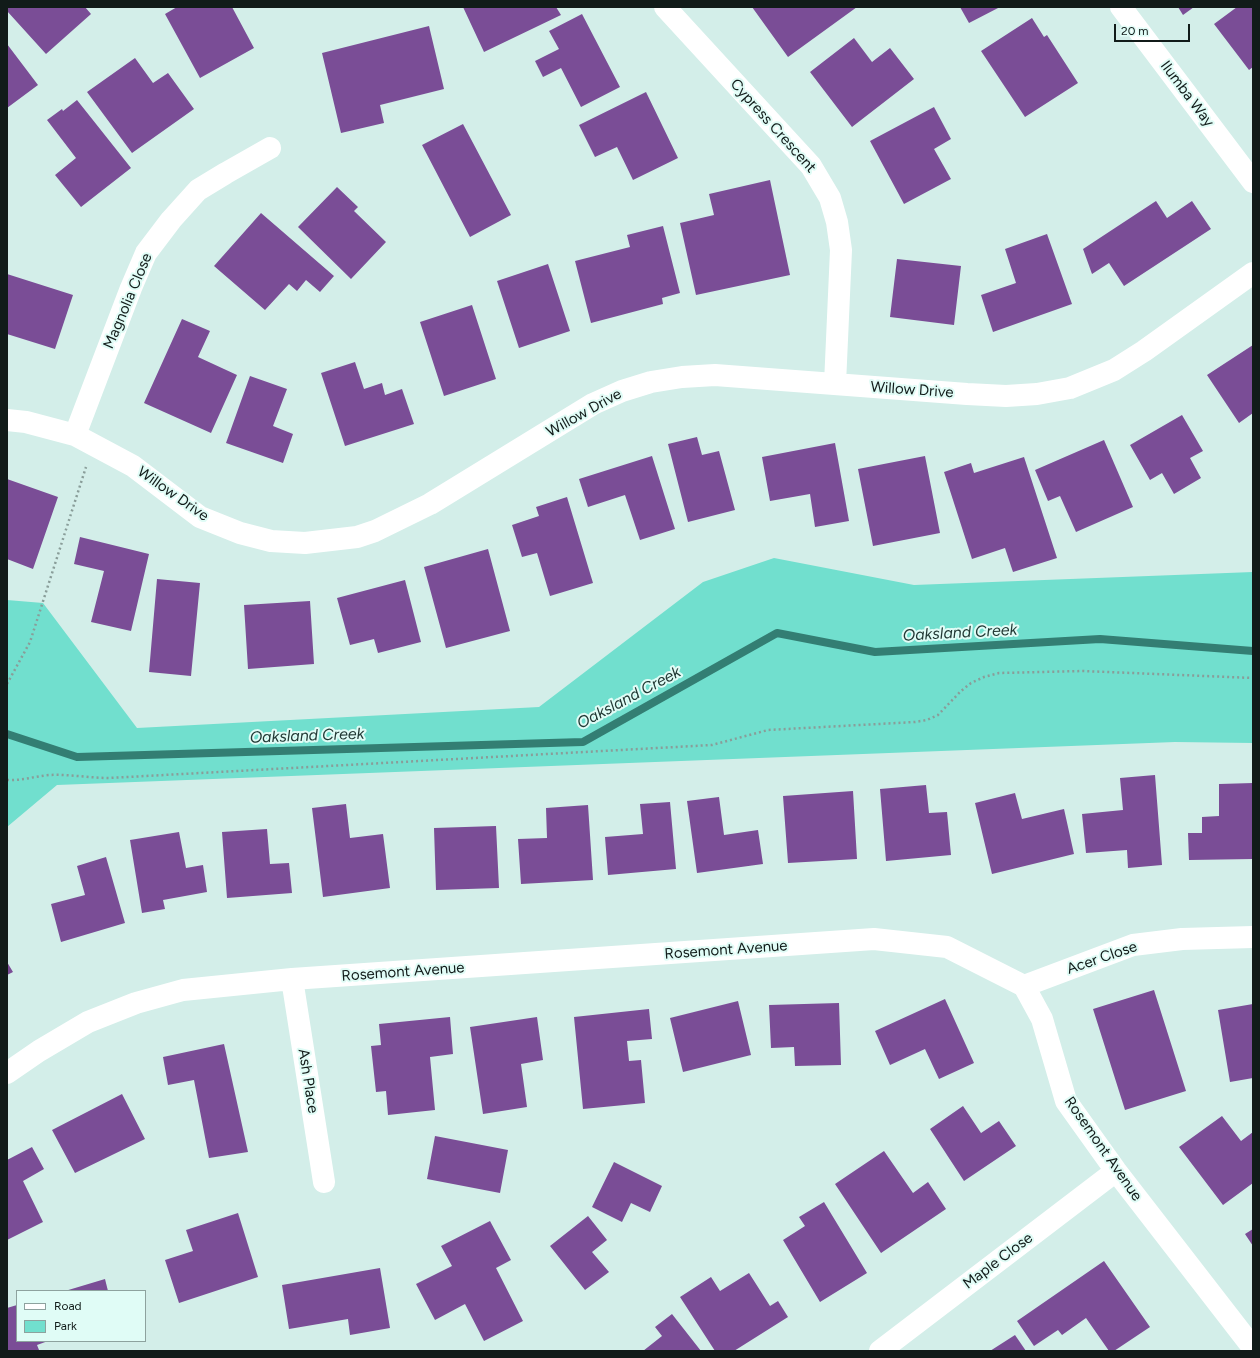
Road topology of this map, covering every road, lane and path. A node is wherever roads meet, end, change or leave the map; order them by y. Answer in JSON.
{"nodes":[{"id":1,"x":665,"y":7,"type":"edge"},
{"id":2,"x":1121,"y":7,"type":"edge"},
{"id":3,"x":270,"y":148,"type":"dead end"},
{"id":4,"x":1253,"y":182,"type":"edge"},
{"id":5,"x":1253,"y":273,"type":"edge"},
{"id":6,"x":835,"y":384,"type":"junction"},
{"id":7,"x":7,"y":420,"type":"edge"},
{"id":8,"x":84,"y":440,"type":"junction"},
{"id":9,"x":1253,"y":678,"type":"edge"},
{"id":10,"x":7,"y":684,"type":"edge"},
{"id":11,"x":7,"y":780,"type":"edge"},
{"id":12,"x":1253,"y":937,"type":"edge"},
{"id":13,"x":292,"y":979,"type":"junction"},
{"id":14,"x":1024,"y":986,"type":"junction"},
{"id":15,"x":7,"y":1073,"type":"edge"},
{"id":16,"x":1116,"y":1171,"type":"junction"},
{"id":17,"x":324,"y":1182,"type":"dead end"},
{"id":18,"x":1253,"y":1348,"type":"edge"},
{"id":19,"x":880,"y":1351,"type":"edge"}],
"edges":[{"from":1,"to":6,"type":"street","name":"Cypress Crescent"},
{"from":2,"to":4,"type":"street","name":"Ilumba Way"},
{"from":3,"to":8,"type":"street","name":"Magnolia Close"},
{"from":5,"to":6,"type":"street","name":"Willow Drive"},
{"from":6,"to":8,"type":"street","name":"Willow Drive"},
{"from":7,"to":8,"type":"street","name":"Willow Drive"},
{"from":8,"to":10,"type":"path"},
{"from":9,"to":11,"type":"path"},
{"from":12,"to":14,"type":"street","name":"Acer Close"},
{"from":13,"to":14,"type":"street","name":"Rosemont Avenue"},
{"from":13,"to":15,"type":"street","name":"Rosemont Avenue"},
{"from":13,"to":17,"type":"street","name":"Ash Place"},
{"from":14,"to":16,"type":"street","name":"Rosemont Avenue"},
{"from":16,"to":18,"type":"street","name":"Rosemont Avenue"},
{"from":16,"to":19,"type":"street","name":"Maple Close"}]}
